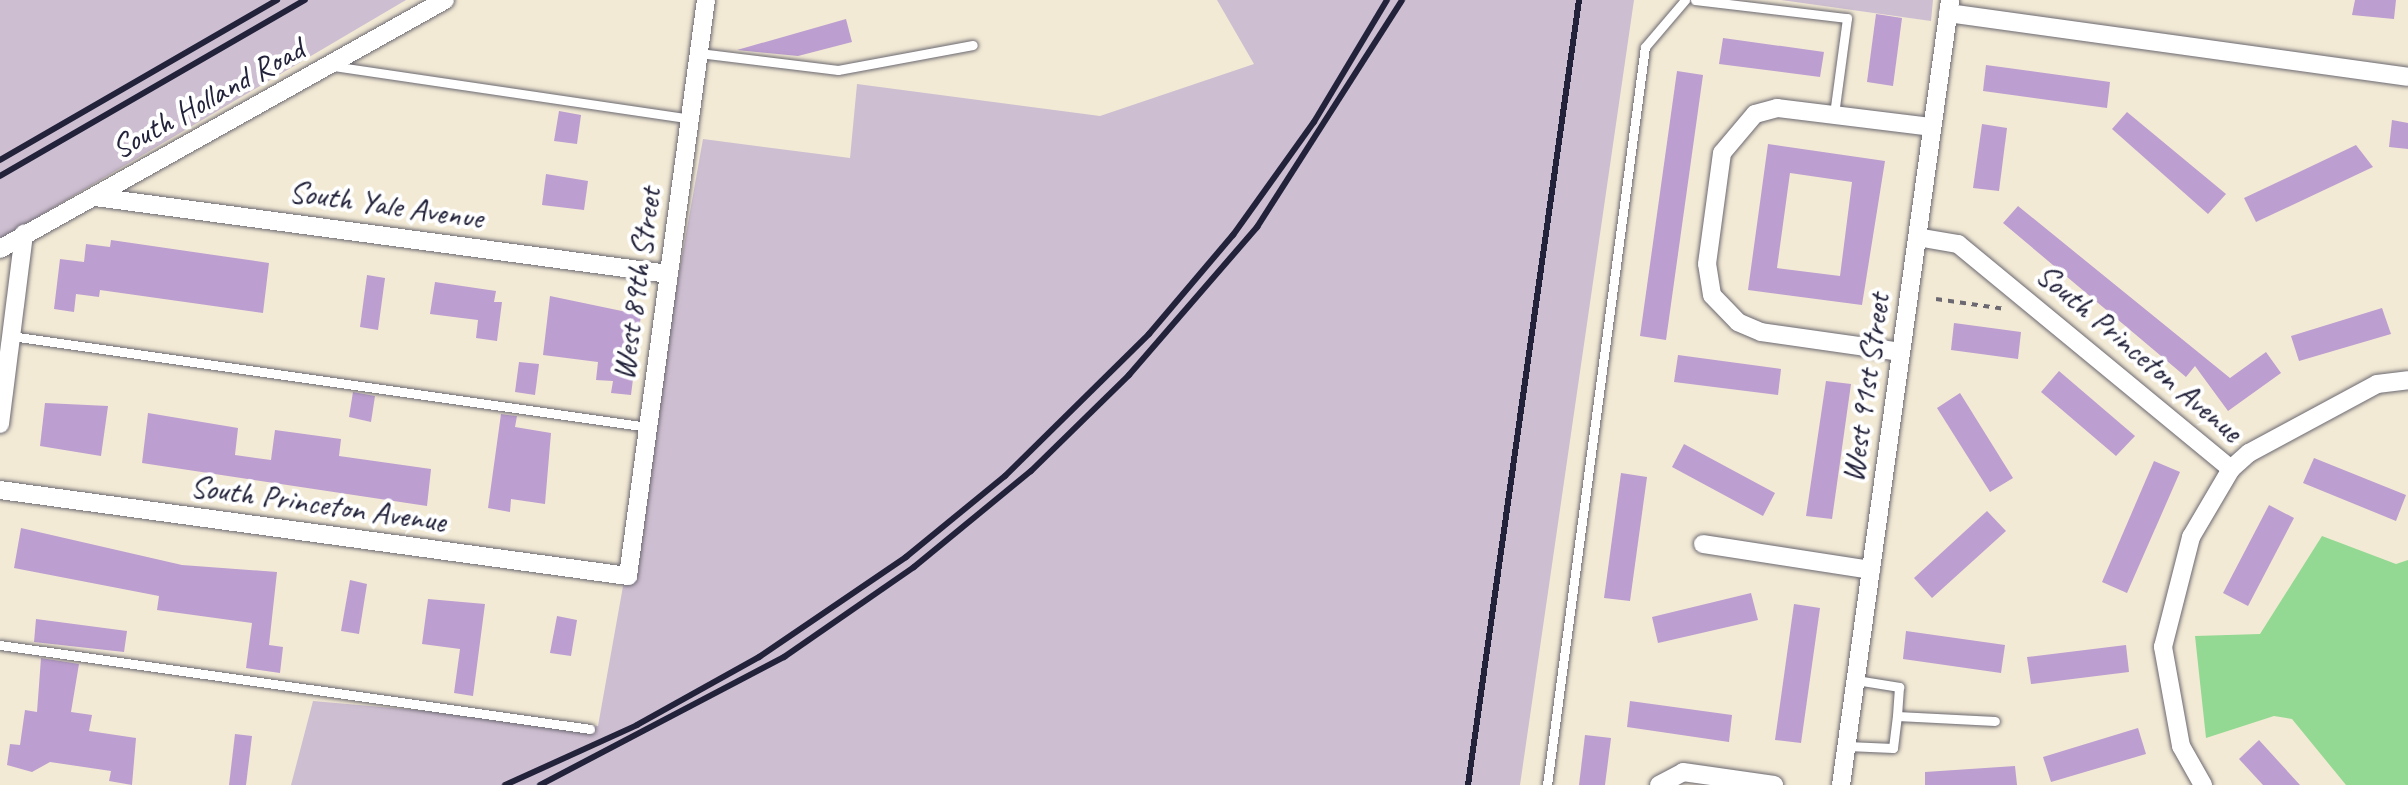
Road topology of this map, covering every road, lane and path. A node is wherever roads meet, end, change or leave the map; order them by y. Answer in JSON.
{"nodes":[{"id":1,"x":445,"y":0,"type":"edge"},
{"id":2,"x":706,"y":0,"type":"edge"},
{"id":3,"x":1685,"y":0,"type":"edge"},
{"id":4,"x":1695,"y":0,"type":"edge"},
{"id":5,"x":1949,"y":7,"type":"edge"},
{"id":6,"x":973,"y":45,"type":"dead end"},
{"id":7,"x":699,"y":53,"type":"junction"},
{"id":8,"x":329,"y":65,"type":"junction"},
{"id":9,"x":2408,"y":77,"type":"edge"},
{"id":10,"x":1834,"y":114,"type":"junction"},
{"id":11,"x":690,"y":119,"type":"junction"},
{"id":12,"x":1932,"y":127,"type":"junction"},
{"id":13,"x":95,"y":197,"type":"junction"},
{"id":14,"x":24,"y":234,"type":"junction"},
{"id":15,"x":1917,"y":237,"type":"junction"},
{"id":16,"x":0,"y":249,"type":"edge"},
{"id":17,"x":669,"y":274,"type":"junction"},
{"id":18,"x":1936,"y":299,"type":"dead end"},
{"id":19,"x":2023,"y":311,"type":"dead end"},
{"id":20,"x":11,"y":336,"type":"junction"},
{"id":21,"x":1901,"y":352,"type":"junction"},
{"id":22,"x":2408,"y":380,"type":"edge"},
{"id":23,"x":0,"y":424,"type":"edge"},
{"id":24,"x":648,"y":427,"type":"junction"},
{"id":25,"x":2231,"y":469,"type":"junction"},
{"id":26,"x":0,"y":490,"type":"edge"},
{"id":27,"x":1703,"y":544,"type":"dead end"},
{"id":28,"x":1871,"y":570,"type":"junction"},
{"id":29,"x":628,"y":576,"type":"joint"},
{"id":30,"x":0,"y":645,"type":"edge"},
{"id":31,"x":1856,"y":680,"type":"junction"},
{"id":32,"x":1897,"y":716,"type":"junction"},
{"id":33,"x":1995,"y":721,"type":"dead end"},
{"id":34,"x":590,"y":729,"type":"dead end"},
{"id":35,"x":1847,"y":746,"type":"junction"},
{"id":36,"x":1547,"y":785,"type":"edge"},
{"id":37,"x":1659,"y":785,"type":"edge"},
{"id":38,"x":1774,"y":785,"type":"edge"},
{"id":39,"x":1841,"y":785,"type":"edge"},
{"id":40,"x":2203,"y":785,"type":"edge"}],
"edges":[{"from":1,"to":8,"type":"street","name":"South Holland Road"},
{"from":2,"to":7,"type":"street","name":"West 89th Street"},
{"from":3,"to":36,"type":"lane"},
{"from":4,"to":10,"type":"lane"},
{"from":5,"to":9,"type":"street"},
{"from":5,"to":12,"type":"street","name":"West 91st Street"},
{"from":6,"to":7,"type":"lane"},
{"from":7,"to":11,"type":"street","name":"West 89th Street"},
{"from":8,"to":11,"type":"lane"},
{"from":8,"to":13,"type":"street","name":"South Holland Road"},
{"from":10,"to":12,"type":"street"},
{"from":10,"to":21,"type":"street"},
{"from":11,"to":17,"type":"street","name":"West 89th Street"},
{"from":12,"to":15,"type":"street","name":"West 91st Street"},
{"from":13,"to":14,"type":"street","name":"South Holland Road"},
{"from":13,"to":17,"type":"street","name":"South Yale Avenue"},
{"from":14,"to":16,"type":"street","name":"South Holland Road"},
{"from":14,"to":20,"type":"street"},
{"from":15,"to":21,"type":"street","name":"West 91st Street"},
{"from":15,"to":25,"type":"street","name":"South Princeton Avenue"},
{"from":17,"to":24,"type":"street","name":"West 89th Street"},
{"from":18,"to":19,"type":"path"},
{"from":20,"to":23,"type":"street"},
{"from":20,"to":24,"type":"lane"},
{"from":21,"to":28,"type":"street","name":"West 91st Street"},
{"from":22,"to":25,"type":"street","name":"South Princeton Avenue"},
{"from":24,"to":29,"type":"street","name":"West 89th Street"},
{"from":25,"to":40,"type":"street"},
{"from":26,"to":29,"type":"street","name":"South Princeton Avenue"},
{"from":27,"to":28,"type":"street"},
{"from":28,"to":31,"type":"street","name":"West 91st Street"},
{"from":30,"to":34,"type":"lane"},
{"from":31,"to":32,"type":"lane"},
{"from":31,"to":35,"type":"street","name":"West 91st Street"},
{"from":32,"to":33,"type":"lane"},
{"from":32,"to":35,"type":"lane"},
{"from":35,"to":39,"type":"street","name":"West 91st Street"},
{"from":37,"to":38,"type":"street"}]}
